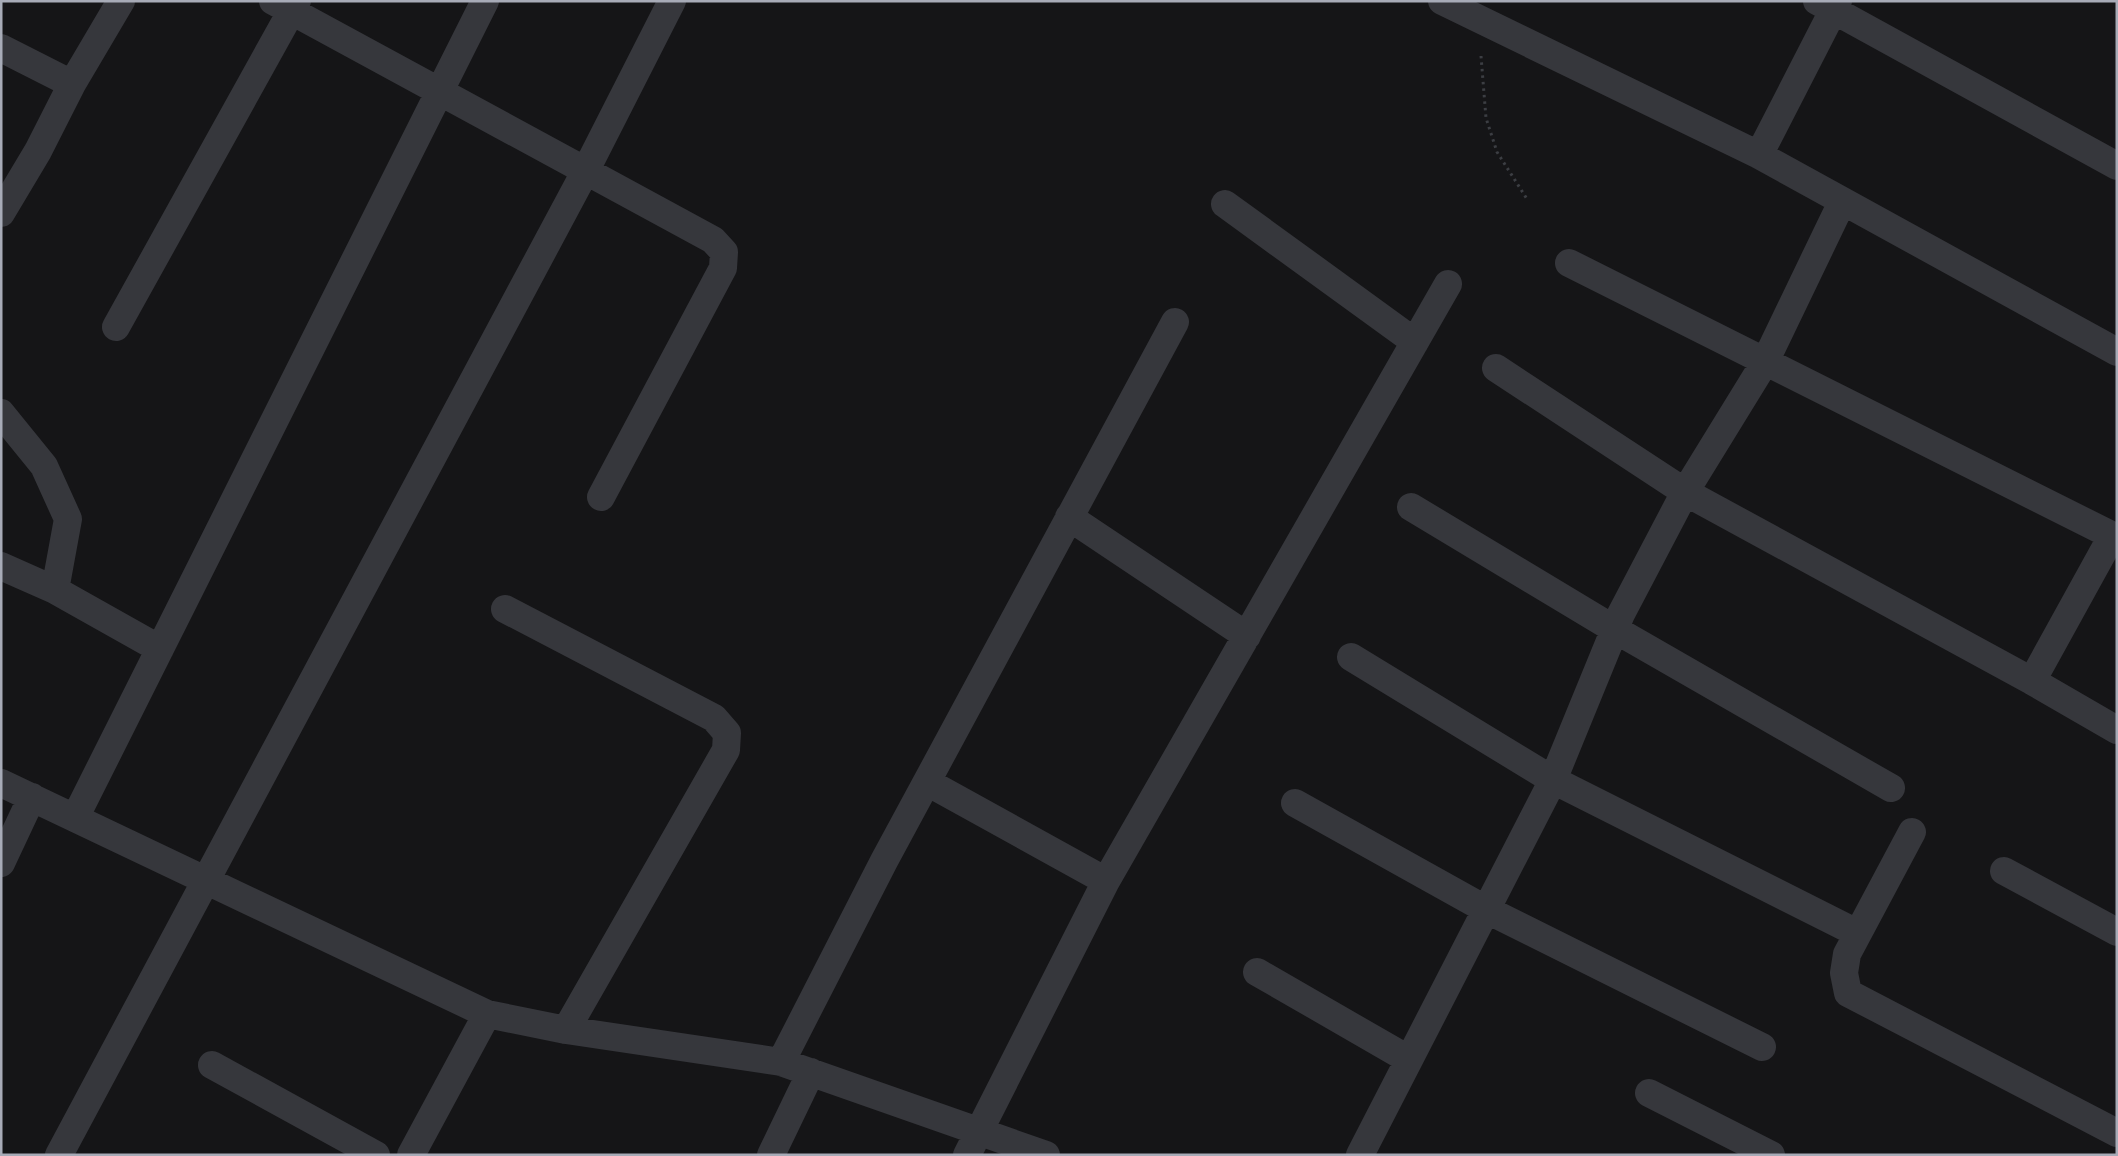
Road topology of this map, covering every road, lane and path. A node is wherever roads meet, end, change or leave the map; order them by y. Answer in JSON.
{"nodes":[{"id":1,"x":122,"y":1,"type":"edge"},
{"id":2,"x":485,"y":1,"type":"edge"},
{"id":3,"x":672,"y":1,"type":"edge"},
{"id":4,"x":1442,"y":1,"type":"edge"},
{"id":5,"x":287,"y":4,"type":"edge"},
{"id":6,"x":1830,"y":4,"type":"edge"},
{"id":7,"x":1478,"y":19,"type":"junction"},
{"id":8,"x":1,"y":48,"type":"edge"},
{"id":9,"x":72,"y":84,"type":"junction"},
{"id":10,"x":439,"y":91,"type":"junction"},
{"id":11,"x":1759,"y":155,"type":"junction"},
{"id":12,"x":2117,"y":166,"type":"edge"},
{"id":13,"x":586,"y":170,"type":"junction"},
{"id":14,"x":1527,"y":200,"type":"dead end"},
{"id":15,"x":1842,"y":202,"type":"junction"},
{"id":16,"x":1225,"y":204,"type":"dead end"},
{"id":17,"x":1,"y":214,"type":"edge"},
{"id":18,"x":1570,"y":263,"type":"dead end"},
{"id":19,"x":1448,"y":284,"type":"dead end"},
{"id":20,"x":1175,"y":322,"type":"dead end"},
{"id":21,"x":116,"y":327,"type":"dead end"},
{"id":22,"x":1415,"y":342,"type":"junction"},
{"id":23,"x":2117,"y":352,"type":"edge"},
{"id":24,"x":1765,"y":362,"type":"junction"},
{"id":25,"x":1496,"y":368,"type":"dead end"},
{"id":26,"x":1,"y":413,"type":"edge"},
{"id":27,"x":1685,"y":492,"type":"junction"},
{"id":28,"x":601,"y":497,"type":"dead end"},
{"id":29,"x":1411,"y":507,"type":"dead end"},
{"id":30,"x":1069,"y":517,"type":"junction"},
{"id":31,"x":2115,"y":537,"type":"edge"},
{"id":32,"x":1,"y":566,"type":"edge"},
{"id":33,"x":56,"y":590,"type":"junction"},
{"id":34,"x":505,"y":609,"type":"dead end"},
{"id":35,"x":1614,"y":629,"type":"junction"},
{"id":36,"x":1247,"y":636,"type":"junction"},
{"id":37,"x":160,"y":649,"type":"junction"},
{"id":38,"x":1351,"y":657,"type":"dead end"},
{"id":39,"x":2032,"y":681,"type":"junction"},
{"id":40,"x":2117,"y":730,"type":"edge"},
{"id":41,"x":1553,"y":780,"type":"junction"},
{"id":42,"x":926,"y":782,"type":"junction"},
{"id":43,"x":1,"y":783,"type":"edge"},
{"id":44,"x":1891,"y":788,"type":"dead end"},
{"id":45,"x":32,"y":797,"type":"junction"},
{"id":46,"x":1295,"y":803,"type":"dead end"},
{"id":47,"x":75,"y":818,"type":"junction"},
{"id":48,"x":1912,"y":832,"type":"dead end"},
{"id":49,"x":1,"y":863,"type":"edge"},
{"id":50,"x":2004,"y":870,"type":"dead end"},
{"id":51,"x":207,"y":881,"type":"junction"},
{"id":52,"x":1106,"y":882,"type":"junction"},
{"id":53,"x":1487,"y":910,"type":"junction"},
{"id":54,"x":1856,"y":932,"type":"junction"},
{"id":55,"x":2117,"y":932,"type":"edge"},
{"id":56,"x":1257,"y":972,"type":"dead end"},
{"id":57,"x":487,"y":1014,"type":"junction"},
{"id":58,"x":566,"y":1030,"type":"junction"},
{"id":59,"x":1762,"y":1047,"type":"dead end"},
{"id":60,"x":1408,"y":1059,"type":"junction"},
{"id":61,"x":781,"y":1062,"type":"junction"},
{"id":62,"x":212,"y":1065,"type":"dead end"},
{"id":63,"x":811,"y":1072,"type":"junction"},
{"id":64,"x":1649,"y":1093,"type":"dead end"},
{"id":65,"x":2117,"y":1133,"type":"edge"},
{"id":66,"x":973,"y":1143,"type":"edge"},
{"id":67,"x":59,"y":1155,"type":"edge"},
{"id":68,"x":376,"y":1155,"type":"edge"},
{"id":69,"x":411,"y":1155,"type":"edge"},
{"id":70,"x":771,"y":1155,"type":"edge"},
{"id":71,"x":1046,"y":1155,"type":"edge"},
{"id":72,"x":1360,"y":1155,"type":"edge"},
{"id":73,"x":1771,"y":1155,"type":"edge"}],
"edges":[{"from":1,"to":9,"type":"street"},
{"from":2,"to":10,"type":"street"},
{"from":3,"to":13,"type":"street"},
{"from":4,"to":7,"type":"street"},
{"from":5,"to":10,"type":"street"},
{"from":5,"to":21,"type":"street"},
{"from":6,"to":11,"type":"street"},
{"from":6,"to":12,"type":"street"},
{"from":7,"to":11,"type":"street"},
{"from":7,"to":14,"type":"path"},
{"from":8,"to":9,"type":"street"},
{"from":9,"to":17,"type":"street"},
{"from":10,"to":13,"type":"street"},
{"from":10,"to":37,"type":"street"},
{"from":11,"to":15,"type":"street"},
{"from":13,"to":28,"type":"street"},
{"from":13,"to":51,"type":"street"},
{"from":15,"to":23,"type":"street"},
{"from":15,"to":24,"type":"street"},
{"from":16,"to":22,"type":"street"},
{"from":18,"to":24,"type":"street"},
{"from":19,"to":22,"type":"street"},
{"from":20,"to":30,"type":"street"},
{"from":22,"to":36,"type":"street"},
{"from":24,"to":27,"type":"street"},
{"from":24,"to":31,"type":"street"},
{"from":25,"to":27,"type":"street"},
{"from":26,"to":33,"type":"street"},
{"from":27,"to":35,"type":"street"},
{"from":27,"to":39,"type":"street"},
{"from":29,"to":35,"type":"street"},
{"from":30,"to":36,"type":"street"},
{"from":30,"to":42,"type":"street"},
{"from":31,"to":39,"type":"street"},
{"from":32,"to":33,"type":"street"},
{"from":33,"to":37,"type":"street"},
{"from":34,"to":58,"type":"street"},
{"from":35,"to":41,"type":"street"},
{"from":35,"to":44,"type":"street"},
{"from":36,"to":52,"type":"street"},
{"from":37,"to":47,"type":"street"},
{"from":38,"to":41,"type":"street"},
{"from":39,"to":40,"type":"street"},
{"from":41,"to":53,"type":"street"},
{"from":41,"to":54,"type":"street"},
{"from":42,"to":52,"type":"street"},
{"from":42,"to":61,"type":"street"},
{"from":43,"to":45,"type":"street"},
{"from":45,"to":47,"type":"street"},
{"from":45,"to":49,"type":"street"},
{"from":46,"to":53,"type":"street"},
{"from":47,"to":51,"type":"street"},
{"from":48,"to":54,"type":"street"},
{"from":50,"to":55,"type":"street"},
{"from":51,"to":57,"type":"street"},
{"from":51,"to":67,"type":"street"},
{"from":52,"to":66,"type":"street"},
{"from":53,"to":59,"type":"street"},
{"from":53,"to":60,"type":"street"},
{"from":54,"to":65,"type":"street"},
{"from":56,"to":60,"type":"street"},
{"from":57,"to":58,"type":"street"},
{"from":57,"to":69,"type":"street"},
{"from":58,"to":61,"type":"street"},
{"from":60,"to":72,"type":"street"},
{"from":61,"to":63,"type":"street"},
{"from":62,"to":68,"type":"street"},
{"from":63,"to":66,"type":"street"},
{"from":63,"to":70,"type":"street"},
{"from":64,"to":73,"type":"street"},
{"from":66,"to":71,"type":"street"}]}
